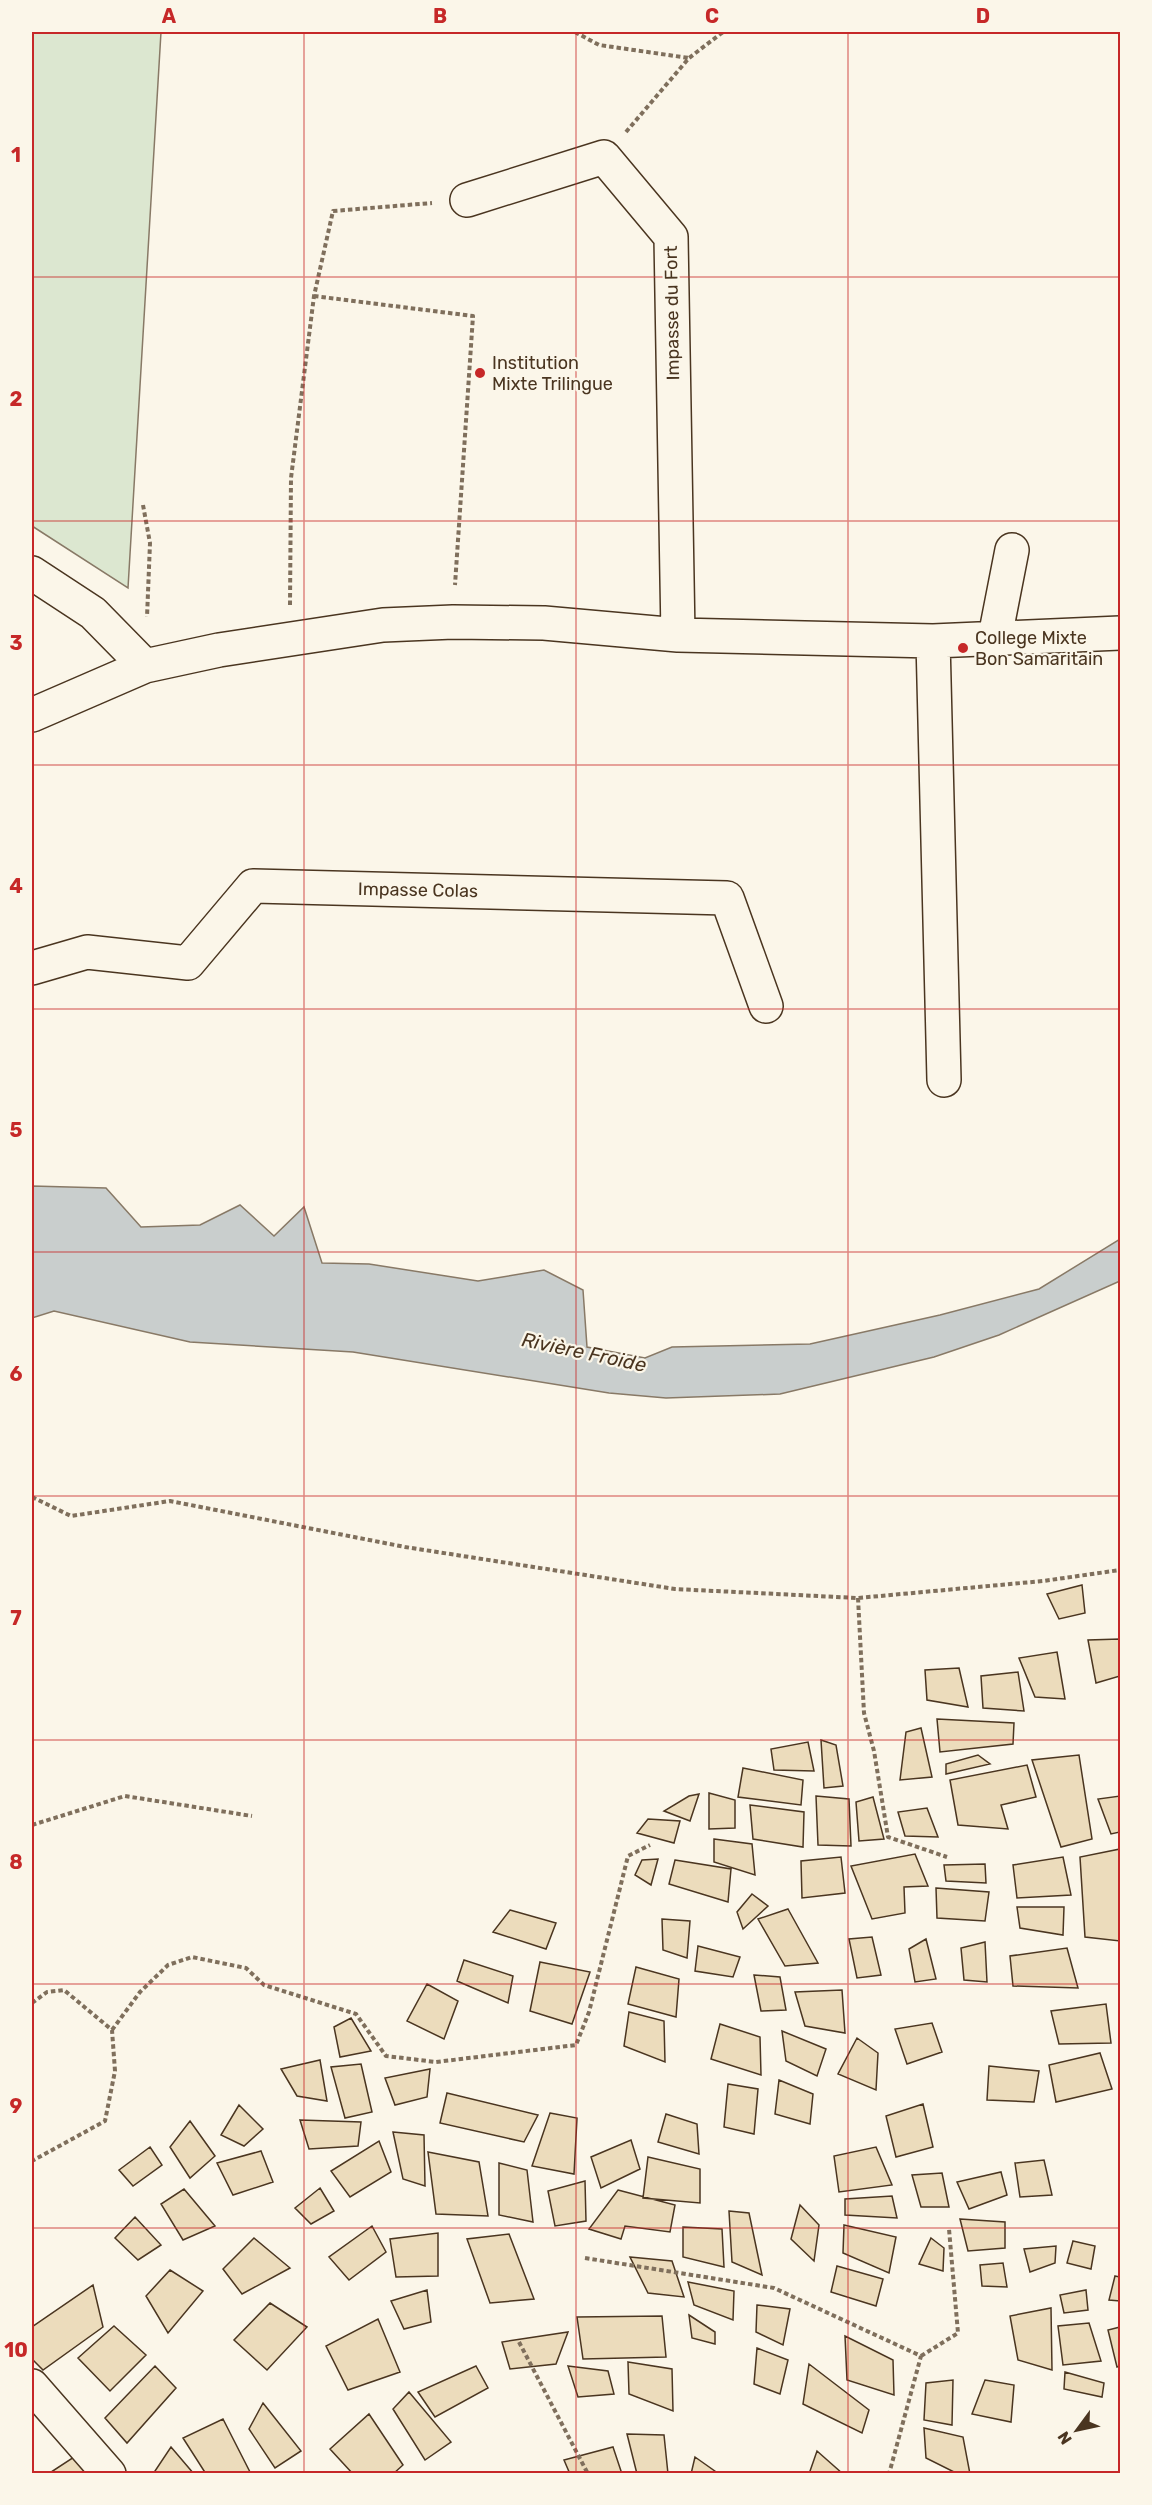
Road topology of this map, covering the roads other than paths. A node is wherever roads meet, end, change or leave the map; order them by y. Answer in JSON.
{"nodes":[{"id":1,"x":467,"y":200,"type":"road end"},
{"id":2,"x":1012,"y":550,"type":"dead end"},
{"id":3,"x":32,"y":573,"type":"edge"},
{"id":4,"x":1120,"y":633,"type":"edge"},
{"id":5,"x":678,"y":635,"type":"junction"},
{"id":6,"x":995,"y":637,"type":"junction"},
{"id":7,"x":933,"y":641,"type":"junction"},
{"id":8,"x":145,"y":666,"type":"junction"},
{"id":9,"x":32,"y":715,"type":"edge"},
{"id":10,"x":32,"y":968,"type":"edge"},
{"id":11,"x":766,"y":1006,"type":"dead end"},
{"id":12,"x":944,"y":1080,"type":"dead end"},
{"id":13,"x":32,"y":2386,"type":"edge"},
{"id":14,"x":110,"y":2474,"type":"edge"}],
"edges":[{"from":1,"to":5,"type":"street","name":"Impasse du Fort"},
{"from":2,"to":6,"type":"street"},
{"from":3,"to":8,"type":"street"},
{"from":4,"to":6,"type":"street"},
{"from":5,"to":7,"type":"street"},
{"from":5,"to":8,"type":"street"},
{"from":6,"to":7,"type":"street"},
{"from":7,"to":12,"type":"street"},
{"from":8,"to":9,"type":"street"},
{"from":10,"to":11,"type":"street","name":"Impasse Colas"},
{"from":13,"to":14,"type":"street"}]}
